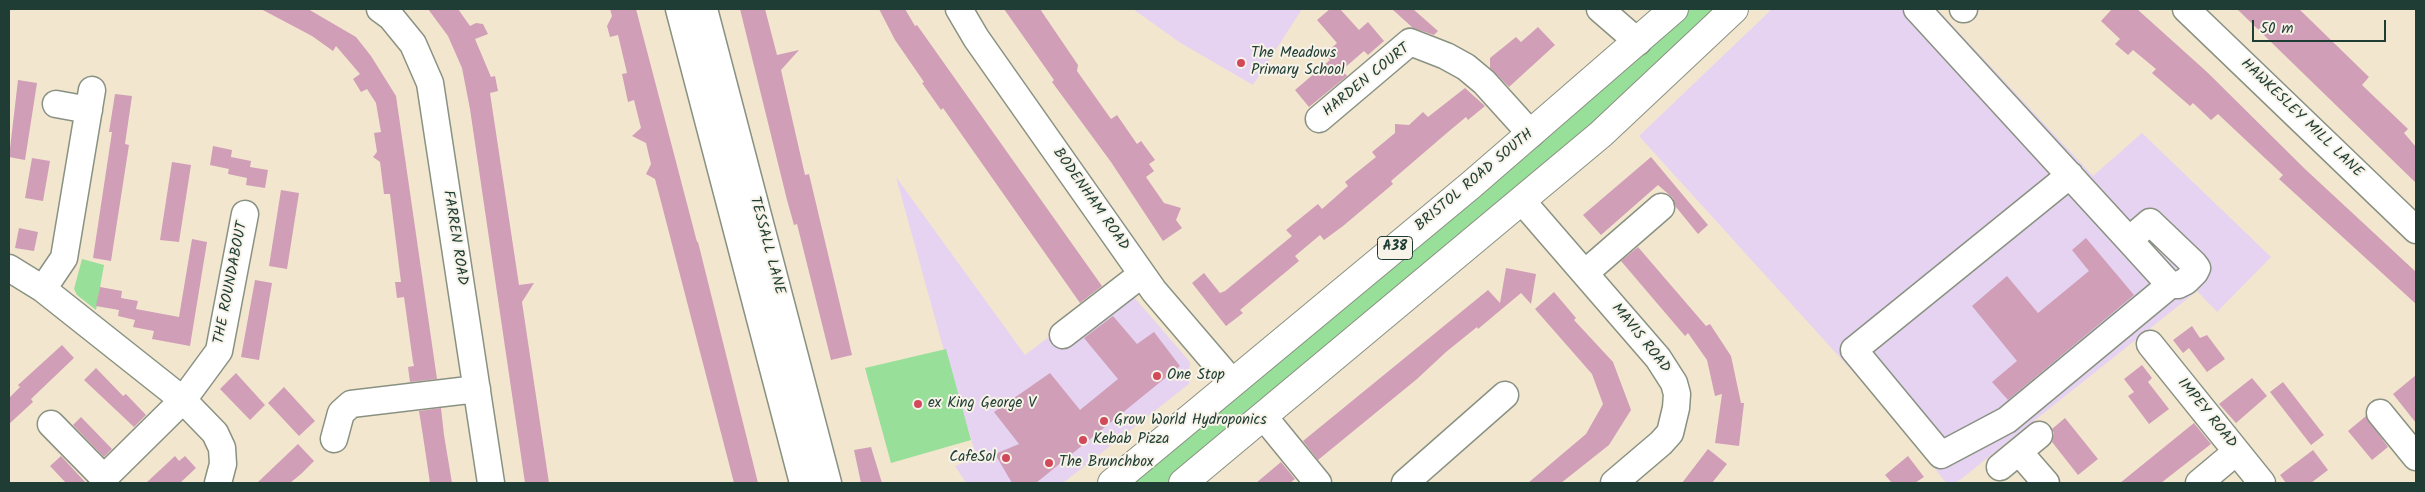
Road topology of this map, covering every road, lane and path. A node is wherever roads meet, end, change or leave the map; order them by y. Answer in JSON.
{"nodes":[{"id":1,"x":380,"y":9,"type":"edge"},
{"id":2,"x":680,"y":9,"type":"edge"},
{"id":3,"x":704,"y":9,"type":"edge"},
{"id":4,"x":959,"y":9,"type":"edge"},
{"id":5,"x":1600,"y":9,"type":"edge"},
{"id":6,"x":1674,"y":9,"type":"edge"},
{"id":7,"x":1734,"y":9,"type":"edge"},
{"id":8,"x":1917,"y":9,"type":"edge"},
{"id":9,"x":2186,"y":9,"type":"edge"},
{"id":10,"x":1638,"y":42,"type":"junction"},
{"id":11,"x":56,"y":104,"type":"dead end"},
{"id":12,"x":1320,"y":119,"type":"dead end"},
{"id":13,"x":1531,"y":134,"type":"junction"},
{"id":14,"x":2070,"y":175,"type":"junction"},
{"id":15,"x":1522,"y":201,"type":"junction"},
{"id":16,"x":1661,"y":207,"type":"dead end"},
{"id":17,"x":244,"y":214,"type":"dead end"},
{"id":18,"x":2416,"y":230,"type":"edge"},
{"id":19,"x":9,"y":268,"type":"edge"},
{"id":20,"x":1585,"y":273,"type":"junction"},
{"id":21,"x":1142,"y":274,"type":"junction"},
{"id":22,"x":43,"y":290,"type":"junction"},
{"id":23,"x":1063,"y":335,"type":"dead end"},
{"id":24,"x":2150,"y":344,"type":"dead end"},
{"id":25,"x":1232,"y":382,"type":"junction"},
{"id":26,"x":477,"y":390,"type":"junction"},
{"id":27,"x":1505,"y":394,"type":"dead end"},
{"id":28,"x":183,"y":400,"type":"junction"},
{"id":29,"x":2380,"y":413,"type":"dead end"},
{"id":30,"x":1264,"y":417,"type":"junction"},
{"id":31,"x":51,"y":424,"type":"dead end"},
{"id":32,"x":2039,"y":435,"type":"dead end"},
{"id":33,"x":334,"y":439,"type":"dead end"},
{"id":34,"x":2236,"y":452,"type":"junction"},
{"id":35,"x":2416,"y":457,"type":"edge"},
{"id":36,"x":218,"y":483,"type":"edge"},
{"id":37,"x":491,"y":483,"type":"edge"},
{"id":38,"x":802,"y":483,"type":"edge"},
{"id":39,"x":828,"y":483,"type":"edge"},
{"id":40,"x":1112,"y":483,"type":"edge"},
{"id":41,"x":1183,"y":483,"type":"edge"},
{"id":42,"x":1318,"y":483,"type":"edge"},
{"id":43,"x":1405,"y":483,"type":"edge"},
{"id":44,"x":1614,"y":483,"type":"edge"},
{"id":45,"x":2046,"y":483,"type":"edge"},
{"id":46,"x":2199,"y":483,"type":"edge"},
{"id":47,"x":2262,"y":483,"type":"edge"}],
"edges":[{"from":1,"to":26,"type":"street","name":"FARREN ROAD"},
{"from":2,"to":38,"type":"street","name":"TESSALL LANE"},
{"from":3,"to":39,"type":"street","name":"TESSALL LANE"},
{"from":4,"to":21,"type":"street","name":"BODENHAM ROAD"},
{"from":5,"to":10,"type":"street"},
{"from":6,"to":10,"type":"highway","name":"BRISTOL ROAD SOUTH","number":"A38"},
{"from":7,"to":15,"type":"highway"},
{"from":8,"to":14,"type":"street"},
{"from":9,"to":18,"type":"street","name":"HAWKESLEY MILL LANE"},
{"from":10,"to":13,"type":"highway","name":"BRISTOL ROAD SOUTH","number":"A38"},
{"from":11,"to":22,"type":"street"},
{"from":12,"to":13,"type":"street","name":"HARDEN COURT"},
{"from":13,"to":25,"type":"highway","name":"BRISTOL ROAD SOUTH","number":"A38"},
{"from":14,"to":14,"type":"street"},
{"from":15,"to":20,"type":"street","name":"MAVIS ROAD"},
{"from":15,"to":30,"type":"highway"},
{"from":16,"to":20,"type":"street"},
{"from":17,"to":28,"type":"street","name":"THE ROUNDABOUT"},
{"from":19,"to":22,"type":"street"},
{"from":20,"to":44,"type":"street","name":"MAVIS ROAD"},
{"from":21,"to":23,"type":"street"},
{"from":21,"to":25,"type":"street","name":"BODENHAM ROAD"},
{"from":22,"to":28,"type":"street"},
{"from":24,"to":34,"type":"street","name":"IMPEY ROAD"},
{"from":25,"to":40,"type":"highway","name":"BRISTOL ROAD SOUTH","number":"A38"},
{"from":26,"to":33,"type":"street"},
{"from":26,"to":37,"type":"street","name":"FARREN ROAD"},
{"from":27,"to":43,"type":"street"},
{"from":28,"to":31,"type":"street","name":"THE ROUNDABOUT"},
{"from":28,"to":36,"type":"street"},
{"from":29,"to":35,"type":"street"},
{"from":30,"to":41,"type":"highway"},
{"from":30,"to":42,"type":"street"},
{"from":32,"to":45,"type":"street"},
{"from":34,"to":46,"type":"street"},
{"from":34,"to":47,"type":"street","name":"IMPEY ROAD"}]}
